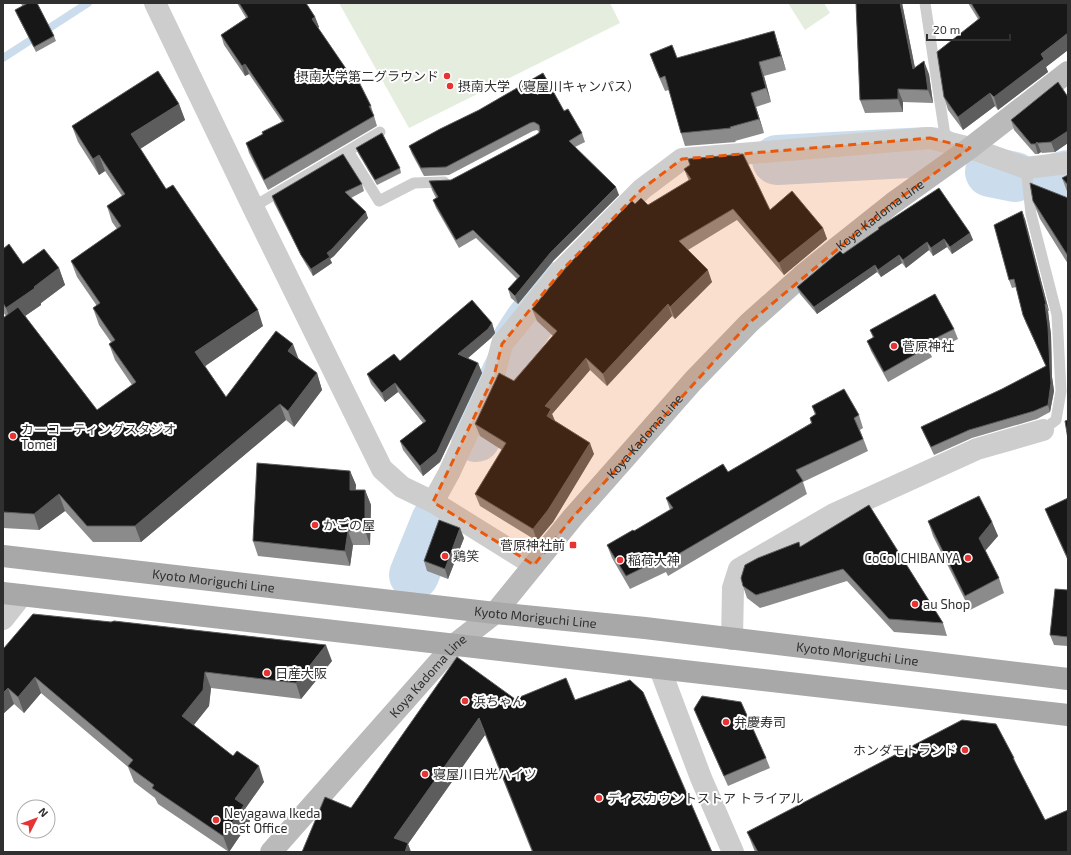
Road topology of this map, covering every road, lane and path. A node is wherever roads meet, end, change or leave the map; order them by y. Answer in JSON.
{"nodes":[{"id":1,"x":155,"y":3,"type":"edge"},
{"id":2,"x":925,"y":3,"type":"edge"},
{"id":3,"x":1068,"y":72,"type":"edge"},
{"id":4,"x":380,"y":132,"type":"edge"},
{"id":5,"x":946,"y":142,"type":"junction"},
{"id":6,"x":970,"y":148,"type":"junction"},
{"id":7,"x":348,"y":151,"type":"junction"},
{"id":8,"x":1068,"y":163,"type":"edge"},
{"id":9,"x":1026,"y":168,"type":"junction"},
{"id":10,"x":451,"y":182,"type":"edge"},
{"id":11,"x":253,"y":207,"type":"junction"},
{"id":12,"x":1043,"y":430,"type":"joint"},
{"id":13,"x":432,"y":502,"type":"junction"},
{"id":14,"x":3,"y":556,"type":"edge"},
{"id":15,"x":534,"y":565,"type":"junction"},
{"id":16,"x":12,"y":594,"type":"edge"},
{"id":17,"x":495,"y":613,"type":"junction"},
{"id":18,"x":3,"y":619,"type":"edge"},
{"id":19,"x":732,"y":638,"type":"junction"},
{"id":20,"x":454,"y":645,"type":"junction"},
{"id":21,"x":660,"y":669,"type":"junction"},
{"id":22,"x":1068,"y":679,"type":"edge"},
{"id":23,"x":1068,"y":715,"type":"edge"},
{"id":24,"x":271,"y":852,"type":"edge"},
{"id":25,"x":733,"y":852,"type":"edge"}],
"edges":[{"from":1,"to":11,"type":"street"},
{"from":2,"to":5,"type":"lane"},
{"from":3,"to":6,"type":"main road","name":"Koya Kadoma Line"},
{"from":4,"to":7,"type":"lane"},
{"from":5,"to":6,"type":"street"},
{"from":5,"to":13,"type":"street"},
{"from":6,"to":9,"type":"street"},
{"from":6,"to":15,"type":"main road","name":"Koya Kadoma Line"},
{"from":7,"to":10,"type":"lane"},
{"from":7,"to":11,"type":"lane"},
{"from":8,"to":9,"type":"street"},
{"from":9,"to":12,"type":"lane"},
{"from":11,"to":13,"type":"street"},
{"from":12,"to":19,"type":"street"},
{"from":13,"to":15,"type":"street"},
{"from":14,"to":17,"type":"main road","name":"Kyoto Moriguchi Line"},
{"from":15,"to":17,"type":"main road","name":"Koya Kadoma Line"},
{"from":16,"to":18,"type":"street"},
{"from":16,"to":20,"type":"main road"},
{"from":17,"to":19,"type":"main road","name":"Kyoto Moriguchi Line"},
{"from":17,"to":20,"type":"main road","name":"Koya Kadoma Line"},
{"from":19,"to":22,"type":"main road","name":"Kyoto Moriguchi Line"},
{"from":20,"to":21,"type":"main road"},
{"from":20,"to":24,"type":"main road","name":"Koya Kadoma Line"},
{"from":21,"to":23,"type":"main road"},
{"from":21,"to":25,"type":"street"}]}
